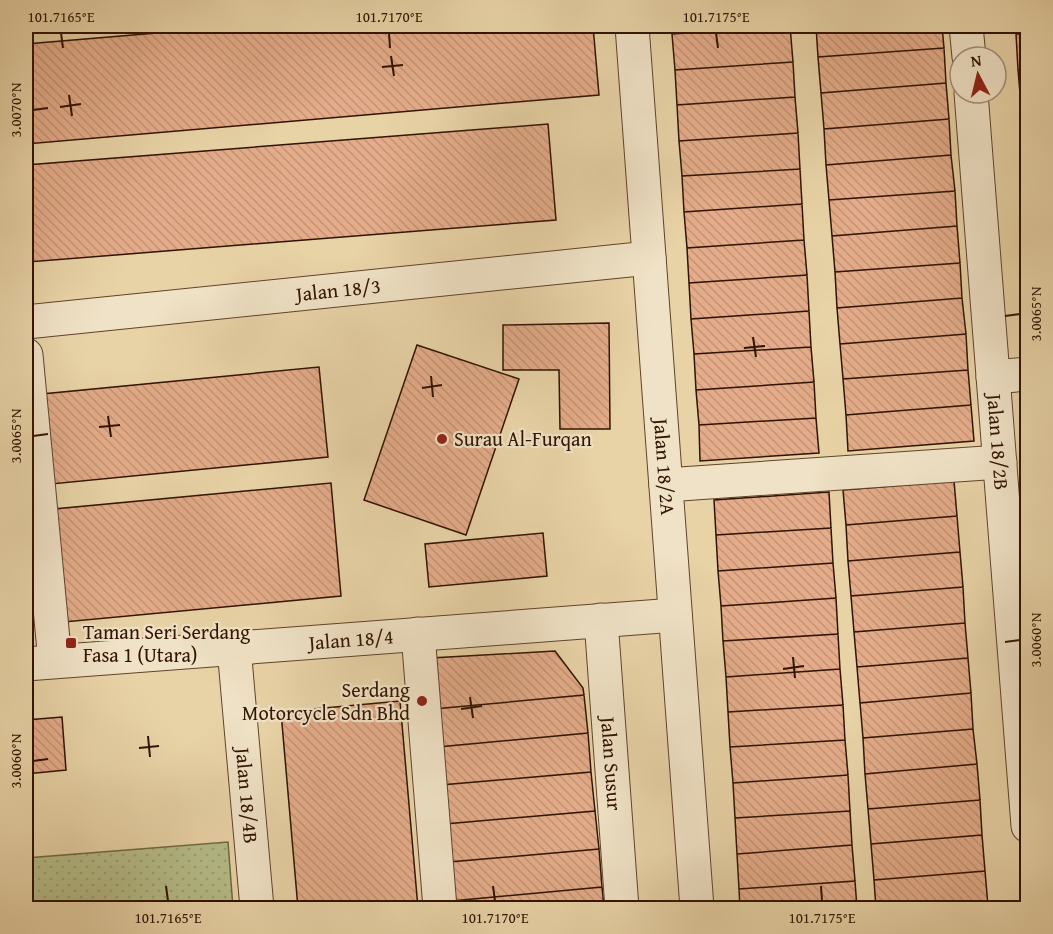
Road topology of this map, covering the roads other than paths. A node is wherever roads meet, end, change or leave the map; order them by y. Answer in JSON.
{"nodes":[{"id":1,"x":632,"y":26,"type":"edge"},
{"id":2,"x":966,"y":26,"type":"edge"},
{"id":3,"x":968,"y":45,"type":"edge"},
{"id":4,"x":972,"y":105,"type":"edge"},
{"id":5,"x":649,"y":258,"type":"junction"},
{"id":6,"x":26,"y":322,"type":"edge"},
{"id":7,"x":26,"y":355,"type":"edge"},
{"id":8,"x":1028,"y":374,"type":"edge"},
{"id":9,"x":993,"y":377,"type":"junction"},
{"id":10,"x":1000,"y":462,"type":"junction"},
{"id":11,"x":666,"y":485,"type":"junction"},
{"id":12,"x":32,"y":497,"type":"edge"},
{"id":13,"x":675,"y":615,"type":"junction"},
{"id":14,"x":601,"y":620,"type":"junction"},
{"id":15,"x":418,"y":634,"type":"junction"},
{"id":16,"x":234,"y":648,"type":"junction"},
{"id":17,"x":40,"y":663,"type":"edge"},
{"id":18,"x":1028,"y":826,"type":"edge"},
{"id":19,"x":257,"y":909,"type":"edge"},
{"id":20,"x":440,"y":909,"type":"edge"},
{"id":21,"x":622,"y":909,"type":"edge"},
{"id":22,"x":697,"y":909,"type":"edge"}],
"edges":[{"from":1,"to":5,"type":"street","name":"Jalan 18/2A"},
{"from":2,"to":3,"type":"street"},
{"from":4,"to":9,"type":"street","name":"Jalan 18/2B"},
{"from":5,"to":6,"type":"street","name":"Jalan 18/3"},
{"from":5,"to":11,"type":"street","name":"Jalan 18/2A"},
{"from":7,"to":12,"type":"street"},
{"from":8,"to":9,"type":"street"},
{"from":9,"to":10,"type":"street","name":"Jalan 18/2B"},
{"from":10,"to":11,"type":"street"},
{"from":10,"to":18,"type":"street","name":"Jalan 18/2B"},
{"from":11,"to":13,"type":"street","name":"Jalan 18/2A"},
{"from":12,"to":17,"type":"street"},
{"from":13,"to":14,"type":"street","name":"Jalan 18/4"},
{"from":13,"to":22,"type":"street","name":"Jalan 18/2A"},
{"from":14,"to":15,"type":"street","name":"Jalan 18/4"},
{"from":14,"to":21,"type":"street","name":"Jalan Susur"},
{"from":15,"to":16,"type":"street","name":"Jalan 18/4"},
{"from":15,"to":20,"type":"street"},
{"from":16,"to":17,"type":"street","name":"Jalan 18/4"},
{"from":16,"to":19,"type":"street","name":"Jalan 18/4B"}]}
